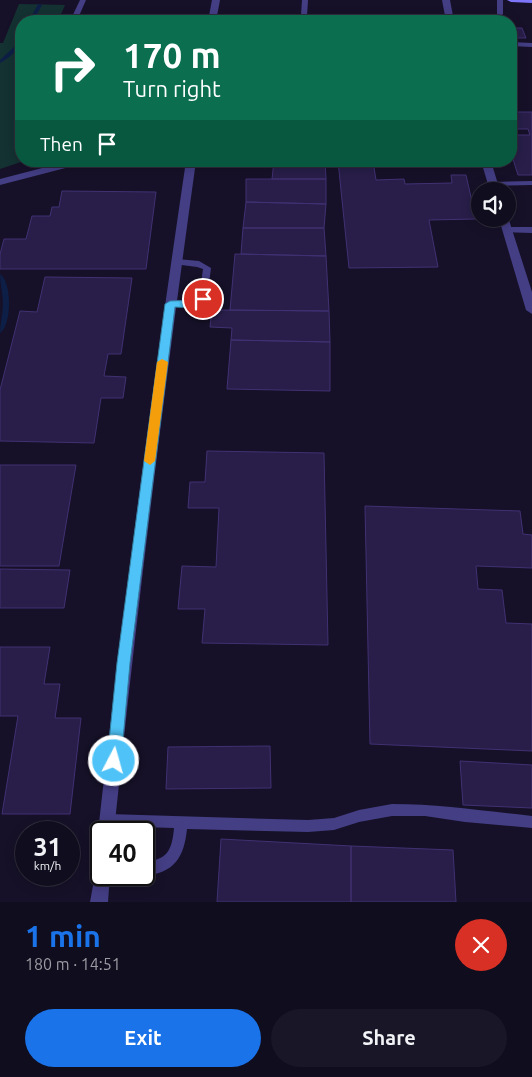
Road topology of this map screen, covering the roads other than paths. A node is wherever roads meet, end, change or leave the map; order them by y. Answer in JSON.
{"nodes":[{"id":1,"x":84,"y":0,"type":"edge"},
{"id":2,"x":216,"y":0,"type":"edge"},
{"id":3,"x":305,"y":0,"type":"edge"},
{"id":4,"x":446,"y":0,"type":"edge"},
{"id":5,"x":500,"y":0,"type":"edge"},
{"id":6,"x":511,"y":0,"type":"edge"},
{"id":7,"x":532,"y":1,"type":"edge"},
{"id":8,"x":76,"y":15,"type":"edge"},
{"id":9,"x":213,"y":15,"type":"edge"},
{"id":10,"x":304,"y":15,"type":"edge"},
{"id":11,"x":449,"y":15,"type":"edge"},
{"id":12,"x":499,"y":15,"type":"edge"},
{"id":13,"x":517,"y":44,"type":"edge"},
{"id":14,"x":532,"y":45,"type":"edge"},
{"id":15,"x":46,"y":167,"type":"edge"},
{"id":16,"x":190,"y":167,"type":"edge"},
{"id":17,"x":488,"y":167,"type":"edge"},
{"id":18,"x":0,"y":182,"type":"edge"},
{"id":19,"x":492,"y":182,"type":"edge"},
{"id":20,"x":532,"y":183,"type":"edge"},
{"id":21,"x":516,"y":185,"type":"edge"},
{"id":22,"x":506,"y":227,"type":"edge"},
{"id":23,"x":507,"y":230,"type":"junction"},
{"id":24,"x":532,"y":230,"type":"edge"},
{"id":25,"x":176,"y":262,"type":"junction"},
{"id":26,"x":170,"y":304,"type":"junction"},
{"id":27,"x":532,"y":310,"type":"edge"},
{"id":28,"x":108,"y":821,"type":"edge"},
{"id":29,"x":181,"y":821,"type":"junction"},
{"id":30,"x":532,"y":822,"type":"edge"},
{"id":31,"x":155,"y":823,"type":"edge"},
{"id":32,"x":155,"y":869,"type":"edge"},
{"id":33,"x":101,"y":886,"type":"edge"},
{"id":34,"x":99,"y":902,"type":"edge"}],
"edges":[{"from":1,"to":8,"type":"lane"},
{"from":2,"to":9,"type":"street"},
{"from":3,"to":10,"type":"lane"},
{"from":4,"to":11,"type":"street"},
{"from":5,"to":12,"type":"lane"},
{"from":6,"to":7,"type":"main road"},
{"from":13,"to":14,"type":"lane"},
{"from":15,"to":18,"type":"street"},
{"from":16,"to":25,"type":"street"},
{"from":17,"to":19,"type":"street"},
{"from":20,"to":21,"type":"lane"},
{"from":22,"to":23,"type":"street"},
{"from":23,"to":24,"type":"lane"},
{"from":23,"to":27,"type":"street"},
{"from":25,"to":26,"type":"street"},
{"from":25,"to":26,"type":"lane"},
{"from":26,"to":28,"type":"street"},
{"from":29,"to":30,"type":"lane"},
{"from":29,"to":31,"type":"lane"},
{"from":29,"to":32,"type":"lane"},
{"from":33,"to":34,"type":"street"}]}
